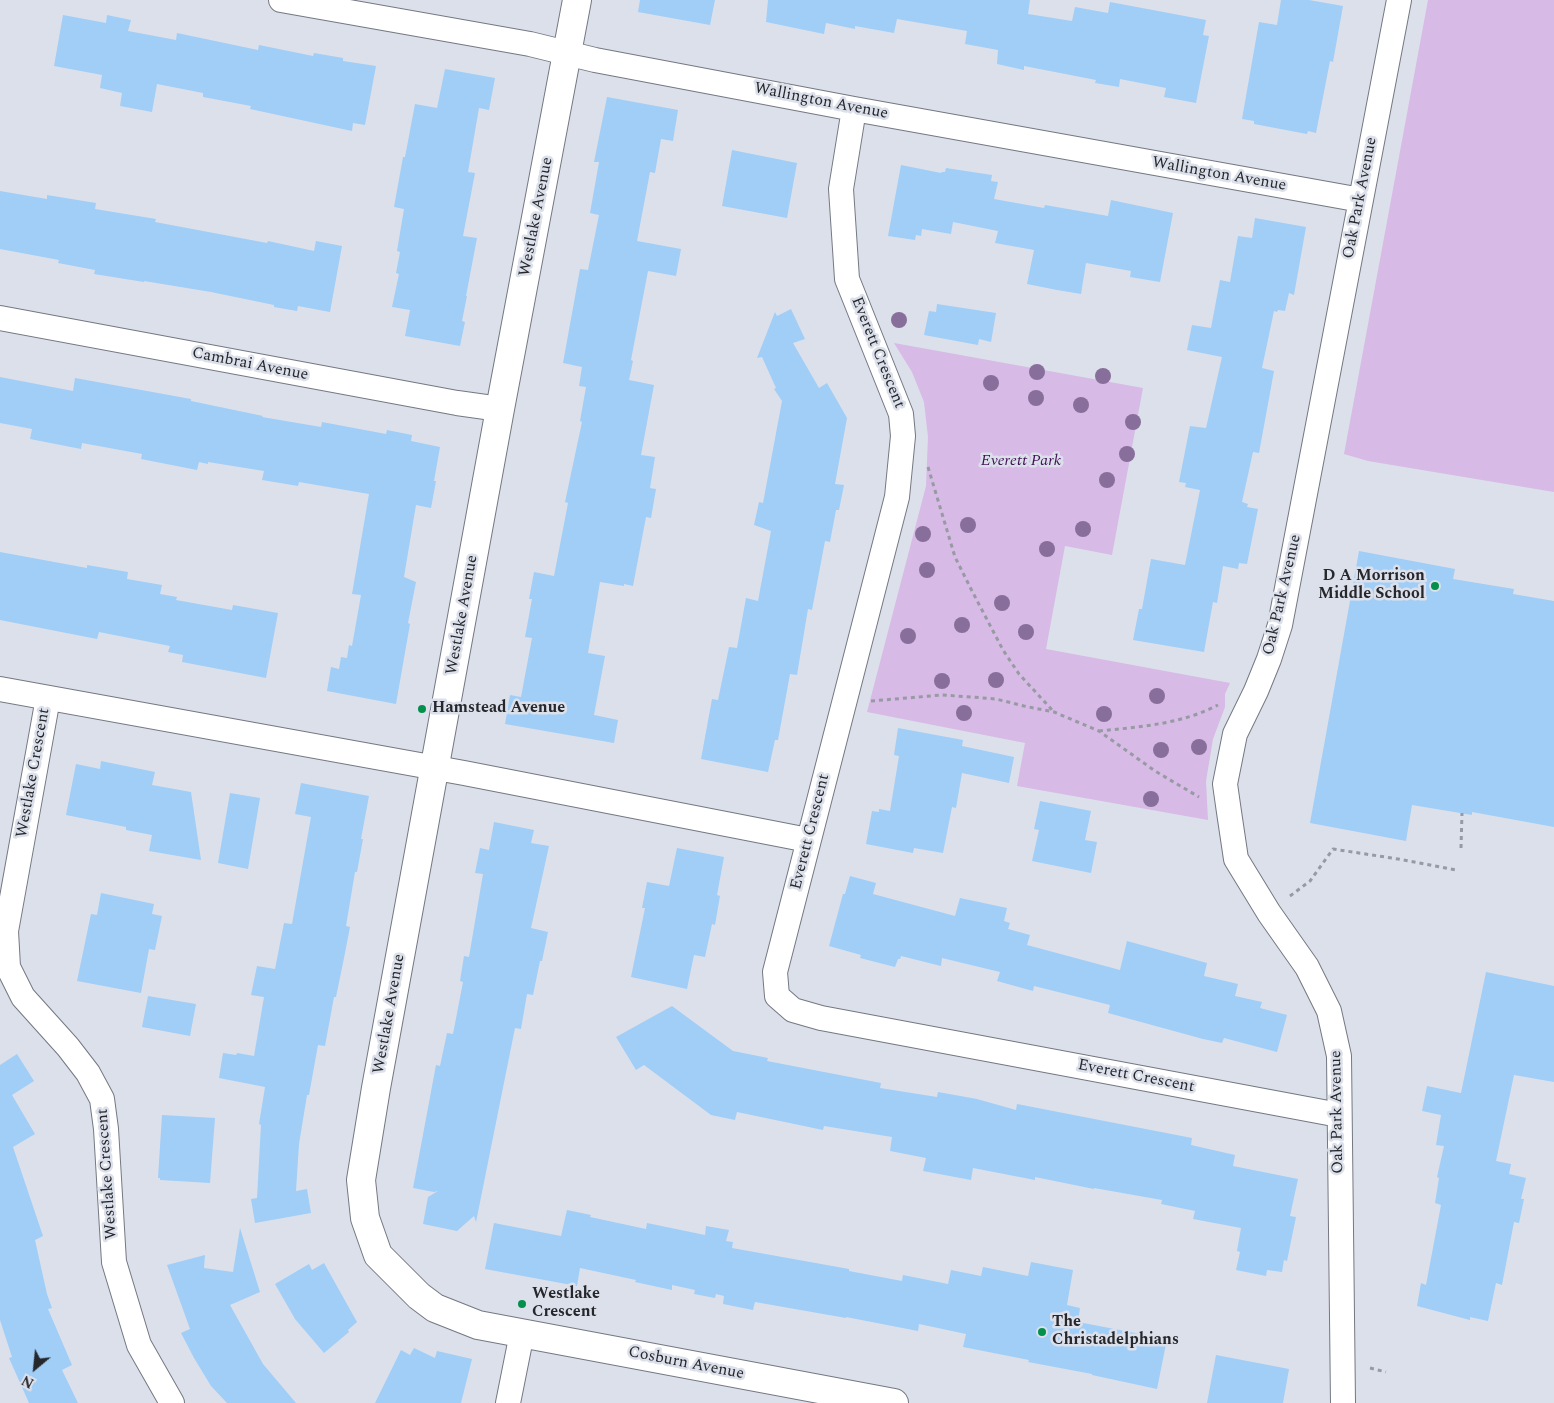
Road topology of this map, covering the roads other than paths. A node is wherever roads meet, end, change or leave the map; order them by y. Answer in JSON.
{"nodes":[{"id":1,"x":281,"y":0,"type":"edge"},
{"id":2,"x":578,"y":0,"type":"edge"},
{"id":3,"x":1399,"y":0,"type":"edge"},
{"id":4,"x":568,"y":54,"type":"junction"},
{"id":5,"x":854,"y":108,"type":"junction"},
{"id":6,"x":1361,"y":200,"type":"junction"},
{"id":7,"x":0,"y":318,"type":"edge"},
{"id":8,"x":500,"y":409,"type":"junction"},
{"id":9,"x":0,"y":689,"type":"edge"},
{"id":10,"x":48,"y":698,"type":"junction"},
{"id":11,"x":435,"y":768,"type":"junction"},
{"id":12,"x":808,"y":840,"type":"junction"},
{"id":13,"x":1339,"y":1115,"type":"junction"},
{"id":14,"x":478,"y":1325,"type":"joint"},
{"id":15,"x":522,"y":1333,"type":"junction"},
{"id":16,"x":172,"y":1403,"type":"edge"},
{"id":17,"x":508,"y":1403,"type":"edge"},
{"id":18,"x":894,"y":1403,"type":"edge"},
{"id":19,"x":1343,"y":1403,"type":"edge"}],
"edges":[{"from":1,"to":4,"type":"street","name":"Wallington Avenue"},
{"from":2,"to":4,"type":"street","name":"Westlake Avenue"},
{"from":3,"to":6,"type":"street","name":"Oak Park Avenue"},
{"from":4,"to":5,"type":"street","name":"Wallington Avenue"},
{"from":4,"to":8,"type":"street","name":"Westlake Avenue"},
{"from":5,"to":6,"type":"street","name":"Wallington Avenue"},
{"from":5,"to":12,"type":"street","name":"Everett Crescent"},
{"from":6,"to":13,"type":"street","name":"Oak Park Avenue"},
{"from":7,"to":8,"type":"street","name":"Cambrai Avenue"},
{"from":8,"to":11,"type":"street","name":"Westlake Avenue"},
{"from":9,"to":10,"type":"street"},
{"from":10,"to":11,"type":"street"},
{"from":10,"to":16,"type":"street","name":"Westlake Crescent"},
{"from":11,"to":12,"type":"street"},
{"from":11,"to":14,"type":"street","name":"Westlake Avenue"},
{"from":12,"to":13,"type":"street","name":"Everett Crescent"},
{"from":13,"to":19,"type":"street","name":"Oak Park Avenue"},
{"from":14,"to":15,"type":"street","name":"Cosburn Avenue"},
{"from":15,"to":17,"type":"street"},
{"from":15,"to":18,"type":"street","name":"Cosburn Avenue"}]}
